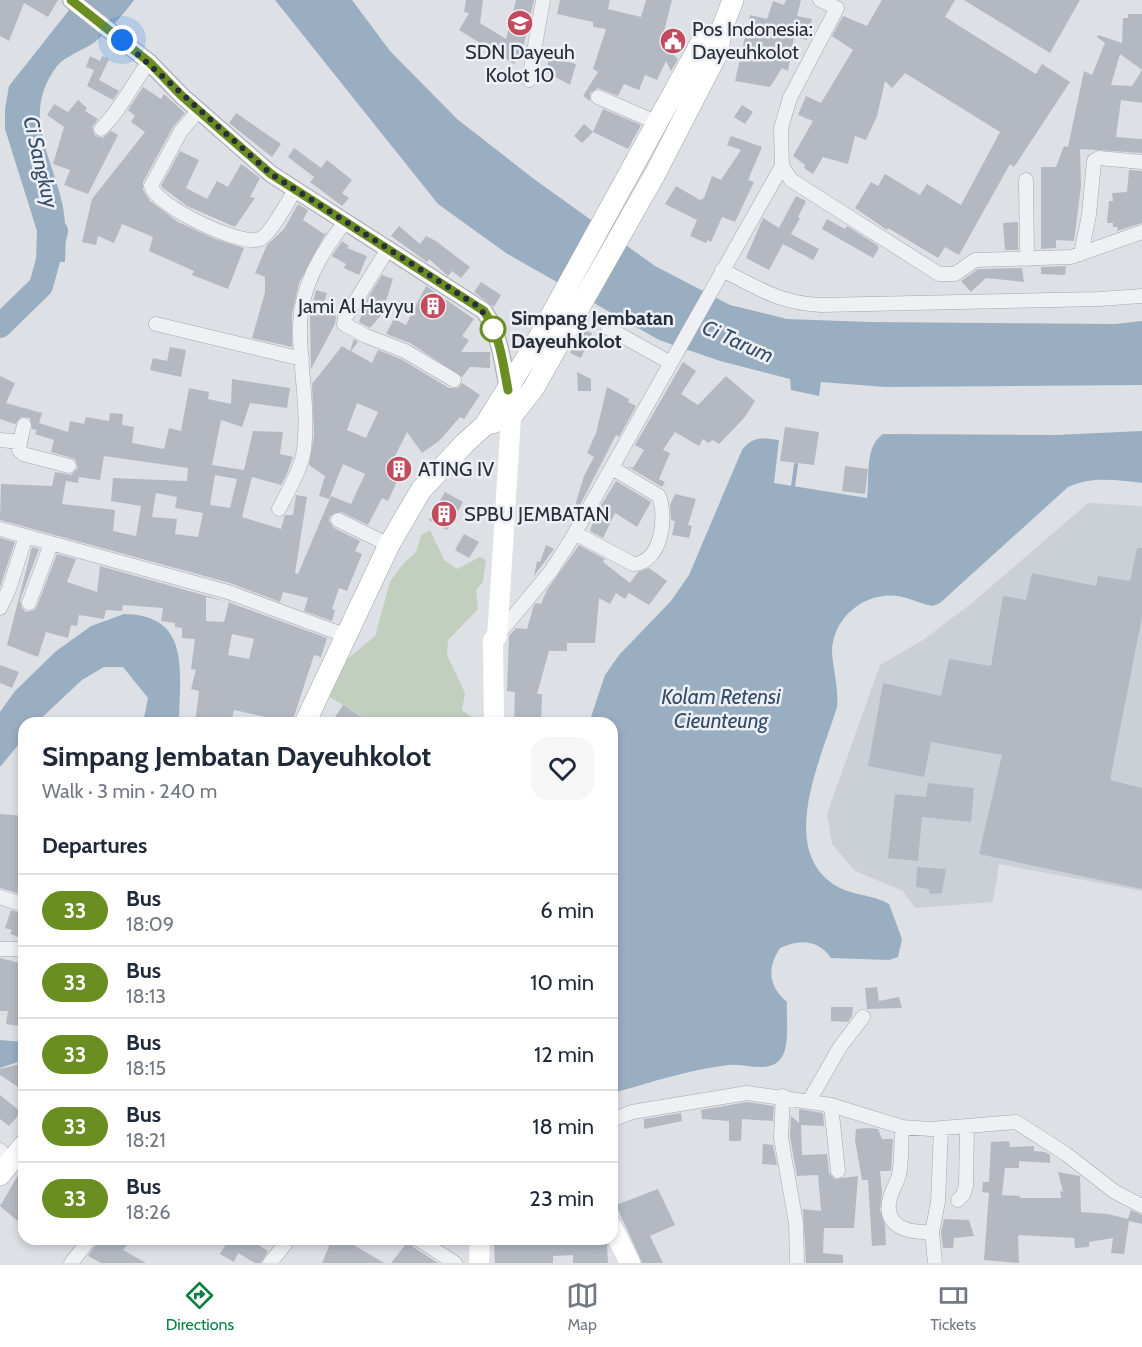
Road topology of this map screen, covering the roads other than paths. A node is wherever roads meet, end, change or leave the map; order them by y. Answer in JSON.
{"nodes":[{"id":1,"x":71,"y":0,"type":"edge"},
{"id":2,"x":543,"y":0,"type":"edge"},
{"id":3,"x":734,"y":0,"type":"edge"},
{"id":4,"x":820,"y":0,"type":"edge"},
{"id":5,"x":839,"y":4,"type":"edge"},
{"id":6,"x":721,"y":30,"type":"junction"},
{"id":7,"x":149,"y":62,"type":"junction"},
{"id":8,"x":529,"y":80,"type":"dead end"},
{"id":9,"x":598,"y":97,"type":"dead end"},
{"id":10,"x":198,"y":111,"type":"junction"},
{"id":11,"x":658,"y":123,"type":"junction"},
{"id":12,"x":101,"y":129,"type":"dead end"},
{"id":13,"x":1142,"y":162,"type":"edge"},
{"id":14,"x":782,"y":166,"type":"junction"},
{"id":15,"x":1026,"y":180,"type":"dead end"},
{"id":16,"x":296,"y":190,"type":"junction"},
{"id":17,"x":345,"y":222,"type":"junction"},
{"id":18,"x":1142,"y":232,"type":"edge"},
{"id":19,"x":388,"y":249,"type":"junction"},
{"id":20,"x":1081,"y":254,"type":"junction"},
{"id":21,"x":1027,"y":259,"type":"junction"},
{"id":22,"x":719,"y":275,"type":"junction"},
{"id":23,"x":1142,"y":296,"type":"edge"},
{"id":24,"x":156,"y":324,"type":"dead end"},
{"id":25,"x":608,"y":328,"type":"dead end"},
{"id":26,"x":672,"y":356,"type":"junction"},
{"id":27,"x":302,"y":359,"type":"junction"},
{"id":28,"x":454,"y":380,"type":"dead end"},
{"id":29,"x":508,"y":390,"type":"junction"},
{"id":30,"x":511,"y":417,"type":"junction"},
{"id":31,"x":24,"y":425,"type":"dead end"},
{"id":32,"x":485,"y":425,"type":"junction"},
{"id":33,"x":0,"y":440,"type":"edge"},
{"id":34,"x":20,"y":442,"type":"junction"},
{"id":35,"x":69,"y":466,"type":"dead end"},
{"id":36,"x":612,"y":468,"type":"junction"},
{"id":37,"x":279,"y":509,"type":"dead end"},
{"id":38,"x":338,"y":520,"type":"dead end"},
{"id":39,"x":0,"y":529,"type":"edge"},
{"id":40,"x":575,"y":534,"type":"junction"},
{"id":41,"x":26,"y":536,"type":"junction"},
{"id":42,"x":51,"y":544,"type":"junction"},
{"id":43,"x":389,"y":545,"type":"junction"},
{"id":44,"x":29,"y":603,"type":"dead end"},
{"id":45,"x":0,"y":608,"type":"edge"},
{"id":46,"x":347,"y":636,"type":"junction"},
{"id":47,"x":497,"y":636,"type":"junction"},
{"id":48,"x":495,"y":687,"type":"junction"},
{"id":49,"x":308,"y":717,"type":"edge"},
{"id":50,"x":494,"y":717,"type":"edge"},
{"id":51,"x":506,"y":717,"type":"edge"},
{"id":52,"x":0,"y":897,"type":"edge"},
{"id":53,"x":18,"y":903,"type":"edge"},
{"id":54,"x":0,"y":949,"type":"edge"},
{"id":55,"x":18,"y":950,"type":"edge"},
{"id":56,"x":863,"y":1017,"type":"dead end"},
{"id":57,"x":783,"y":1096,"type":"junction"},
{"id":58,"x":809,"y":1101,"type":"junction"},
{"id":59,"x":831,"y":1105,"type":"junction"},
{"id":60,"x":618,"y":1118,"type":"edge"},
{"id":61,"x":967,"y":1126,"type":"junction"},
{"id":62,"x":902,"y":1127,"type":"junction"},
{"id":63,"x":941,"y":1129,"type":"junction"},
{"id":64,"x":18,"y":1150,"type":"edge"},
{"id":65,"x":3,"y":1163,"type":"edge"},
{"id":66,"x":838,"y":1171,"type":"dead end"},
{"id":67,"x":958,"y":1200,"type":"dead end"},
{"id":68,"x":1142,"y":1206,"type":"edge"},
{"id":69,"x":932,"y":1232,"type":"junction"},
{"id":70,"x":618,"y":1239,"type":"edge"},
{"id":71,"x":85,"y":1245,"type":"edge"},
{"id":72,"x":284,"y":1245,"type":"edge"},
{"id":73,"x":427,"y":1245,"type":"edge"},
{"id":74,"x":480,"y":1245,"type":"edge"},
{"id":75,"x":71,"y":1263,"type":"edge"},
{"id":76,"x":270,"y":1263,"type":"edge"},
{"id":77,"x":455,"y":1263,"type":"edge"},
{"id":78,"x":479,"y":1263,"type":"edge"},
{"id":79,"x":630,"y":1263,"type":"edge"},
{"id":80,"x":797,"y":1263,"type":"edge"},
{"id":81,"x":935,"y":1263,"type":"edge"}],
"edges":[{"from":1,"to":7,"type":"street"},
{"from":2,"to":8,"type":"street"},
{"from":3,"to":6,"type":"main road"},
{"from":4,"to":5,"type":"street"},
{"from":5,"to":14,"type":"street"},
{"from":6,"to":11,"type":"main road"},
{"from":6,"to":30,"type":"main road"},
{"from":7,"to":10,"type":"street"},
{"from":7,"to":12,"type":"street"},
{"from":9,"to":11,"type":"street"},
{"from":10,"to":16,"type":"street"},
{"from":10,"to":16,"type":"street"},
{"from":11,"to":29,"type":"main road"},
{"from":13,"to":20,"type":"street"},
{"from":14,"to":21,"type":"street"},
{"from":14,"to":22,"type":"street"},
{"from":15,"to":21,"type":"street"},
{"from":16,"to":17,"type":"street"},
{"from":17,"to":19,"type":"street"},
{"from":17,"to":27,"type":"street"},
{"from":18,"to":20,"type":"street"},
{"from":19,"to":28,"type":"street"},
{"from":19,"to":29,"type":"street"},
{"from":20,"to":21,"type":"street"},
{"from":22,"to":23,"type":"street"},
{"from":22,"to":26,"type":"street"},
{"from":24,"to":27,"type":"street"},
{"from":25,"to":26,"type":"street"},
{"from":26,"to":36,"type":"street"},
{"from":27,"to":37,"type":"street"},
{"from":29,"to":30,"type":"main road"},
{"from":29,"to":32,"type":"main road"},
{"from":30,"to":32,"type":"main road"},
{"from":30,"to":47,"type":"main road"},
{"from":31,"to":34,"type":"street"},
{"from":32,"to":43,"type":"main road"},
{"from":33,"to":34,"type":"street"},
{"from":34,"to":35,"type":"street"},
{"from":36,"to":40,"type":"street"},
{"from":36,"to":40,"type":"street"},
{"from":38,"to":43,"type":"street"},
{"from":39,"to":41,"type":"street"},
{"from":40,"to":47,"type":"street"},
{"from":41,"to":42,"type":"street"},
{"from":41,"to":45,"type":"street"},
{"from":42,"to":44,"type":"street"},
{"from":42,"to":46,"type":"street"},
{"from":43,"to":46,"type":"main road"},
{"from":46,"to":49,"type":"main road"},
{"from":47,"to":48,"type":"main road"},
{"from":48,"to":50,"type":"main road"},
{"from":48,"to":51,"type":"main road"},
{"from":52,"to":53,"type":"street"},
{"from":54,"to":55,"type":"street"},
{"from":56,"to":58,"type":"street"},
{"from":57,"to":58,"type":"street"},
{"from":57,"to":60,"type":"street"},
{"from":57,"to":80,"type":"street"},
{"from":58,"to":59,"type":"street"},
{"from":59,"to":62,"type":"street"},
{"from":59,"to":66,"type":"street"},
{"from":61,"to":63,"type":"street"},
{"from":61,"to":67,"type":"street"},
{"from":61,"to":68,"type":"street"},
{"from":62,"to":63,"type":"street"},
{"from":62,"to":69,"type":"street"},
{"from":63,"to":69,"type":"street"},
{"from":64,"to":65,"type":"main road"},
{"from":69,"to":81,"type":"street"},
{"from":70,"to":79,"type":"main road"},
{"from":71,"to":75,"type":"street"},
{"from":72,"to":76,"type":"street"},
{"from":73,"to":77,"type":"street"},
{"from":74,"to":78,"type":"main road"}]}
